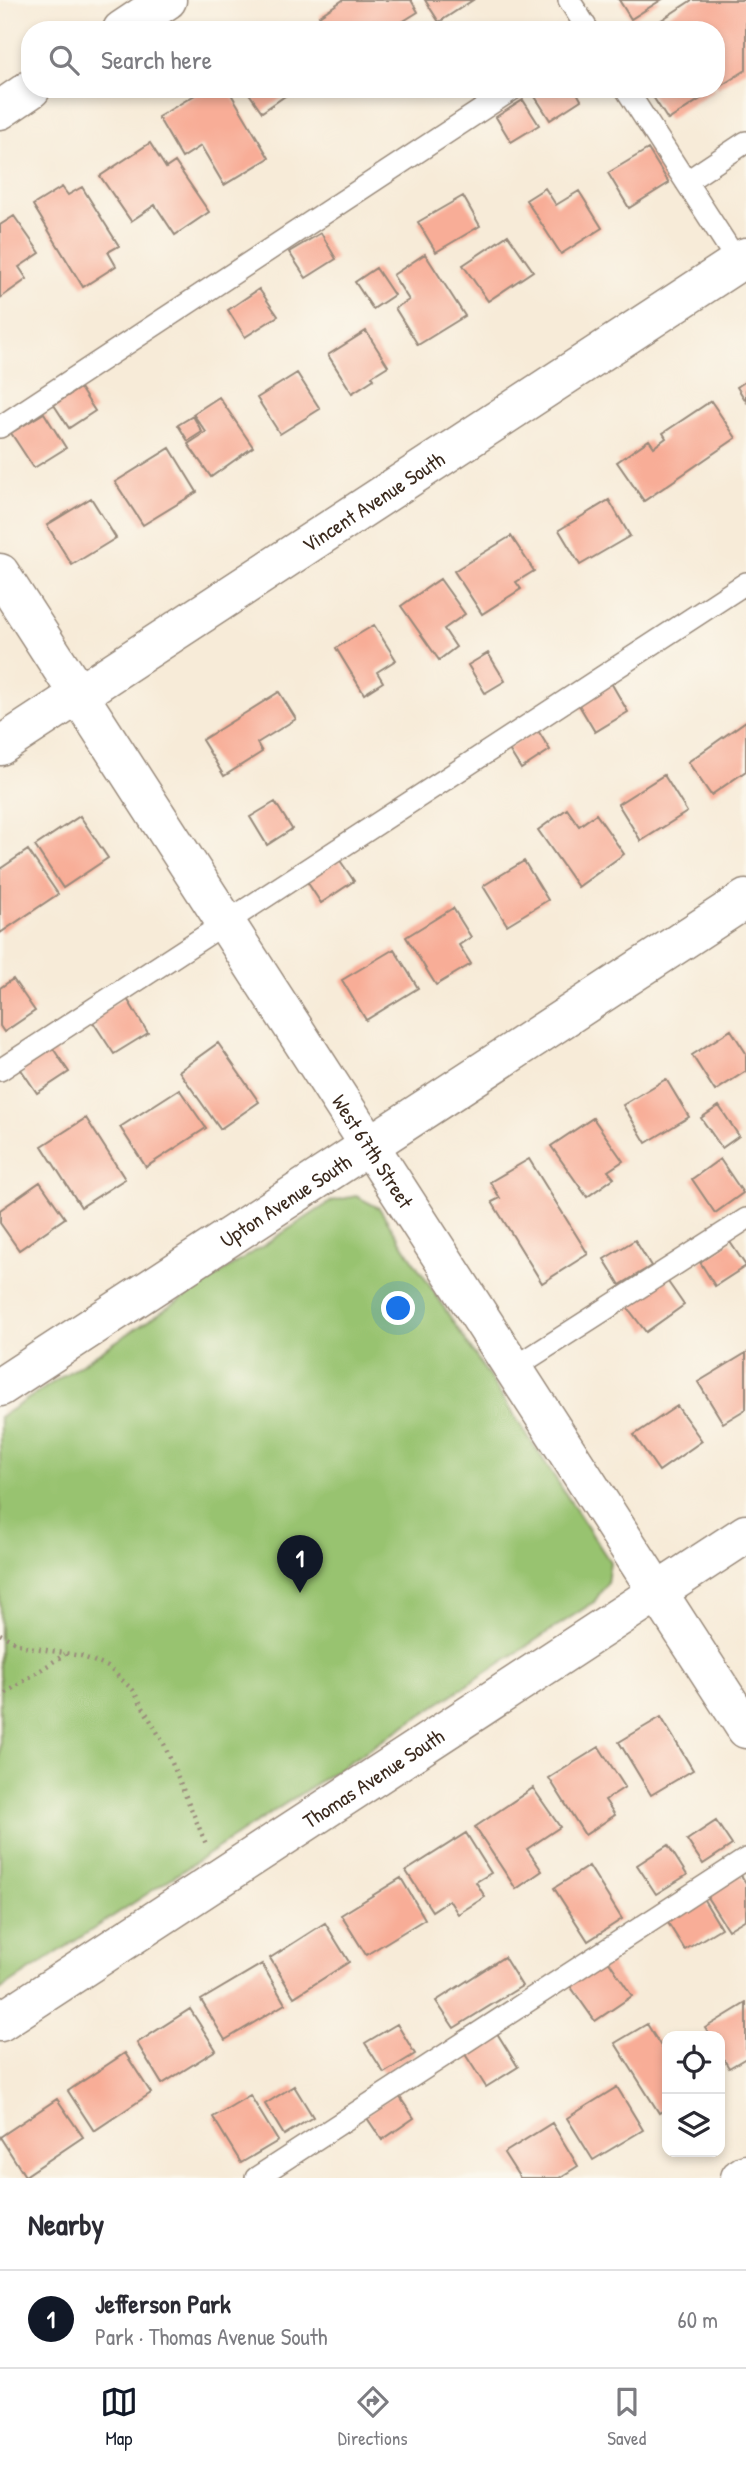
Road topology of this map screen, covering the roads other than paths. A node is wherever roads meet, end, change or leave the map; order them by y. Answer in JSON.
{"nodes":[{"id":1,"x":167,"y":0,"type":"edge"},
{"id":2,"x":569,"y":0,"type":"edge"},
{"id":3,"x":136,"y":21,"type":"edge"},
{"id":4,"x":582,"y":21,"type":"edge"},
{"id":5,"x":21,"y":96,"type":"edge"},
{"id":6,"x":499,"y":98,"type":"edge"},
{"id":7,"x":632,"y":98,"type":"edge"},
{"id":8,"x":0,"y":110,"type":"edge"},
{"id":9,"x":746,"y":142,"type":"edge"},
{"id":10,"x":686,"y":182,"type":"junction"},
{"id":11,"x":743,"y":265,"type":"edge"},
{"id":12,"x":0,"y":426,"type":"edge"},
{"id":13,"x":0,"y":573,"type":"edge"},
{"id":14,"x":746,"y":583,"type":"edge"},
{"id":15,"x":78,"y":695,"type":"junction"},
{"id":16,"x":0,"y":746,"type":"edge"},
{"id":17,"x":746,"y":899,"type":"edge"},
{"id":18,"x":226,"y":923,"type":"junction"},
{"id":19,"x":0,"y":1070,"type":"edge"},
{"id":20,"x":369,"y":1146,"type":"junction"},
{"id":21,"x":746,"y":1219,"type":"edge"},
{"id":22,"x":514,"y":1368,"type":"junction"},
{"id":23,"x":0,"y":1387,"type":"edge"},
{"id":24,"x":746,"y":1534,"type":"edge"},
{"id":25,"x":657,"y":1592,"type":"junction"},
{"id":26,"x":746,"y":1730,"type":"edge"},
{"id":27,"x":746,"y":1859,"type":"edge"},
{"id":28,"x":0,"y":2022,"type":"edge"},
{"id":29,"x":746,"y":2174,"type":"edge"},
{"id":30,"x":256,"y":2178,"type":"edge"},
{"id":31,"x":740,"y":2178,"type":"edge"}],
"edges":[{"from":1,"to":3,"type":"street"},
{"from":2,"to":4,"type":"lane"},
{"from":5,"to":8,"type":"street"},
{"from":6,"to":12,"type":"lane"},
{"from":7,"to":10,"type":"lane"},
{"from":9,"to":10,"type":"lane"},
{"from":10,"to":11,"type":"lane"},
{"from":11,"to":15,"type":"street","name":"Vincent Avenue South"},
{"from":13,"to":15,"type":"street","name":"West 67th Street"},
{"from":14,"to":18,"type":"lane"},
{"from":15,"to":16,"type":"street","name":"Vincent Avenue South"},
{"from":15,"to":18,"type":"street","name":"West 67th Street"},
{"from":17,"to":20,"type":"street","name":"Upton Avenue South"},
{"from":18,"to":19,"type":"lane"},
{"from":18,"to":20,"type":"street","name":"West 67th Street"},
{"from":20,"to":22,"type":"street","name":"West 67th Street"},
{"from":20,"to":23,"type":"street","name":"Upton Avenue South"},
{"from":21,"to":22,"type":"lane"},
{"from":22,"to":25,"type":"street","name":"West 67th Street"},
{"from":24,"to":25,"type":"street","name":"Thomas Avenue South"},
{"from":25,"to":26,"type":"street","name":"West 67th Street"},
{"from":25,"to":28,"type":"street","name":"Thomas Avenue South"},
{"from":27,"to":30,"type":"lane"},
{"from":29,"to":31,"type":"street"}]}
